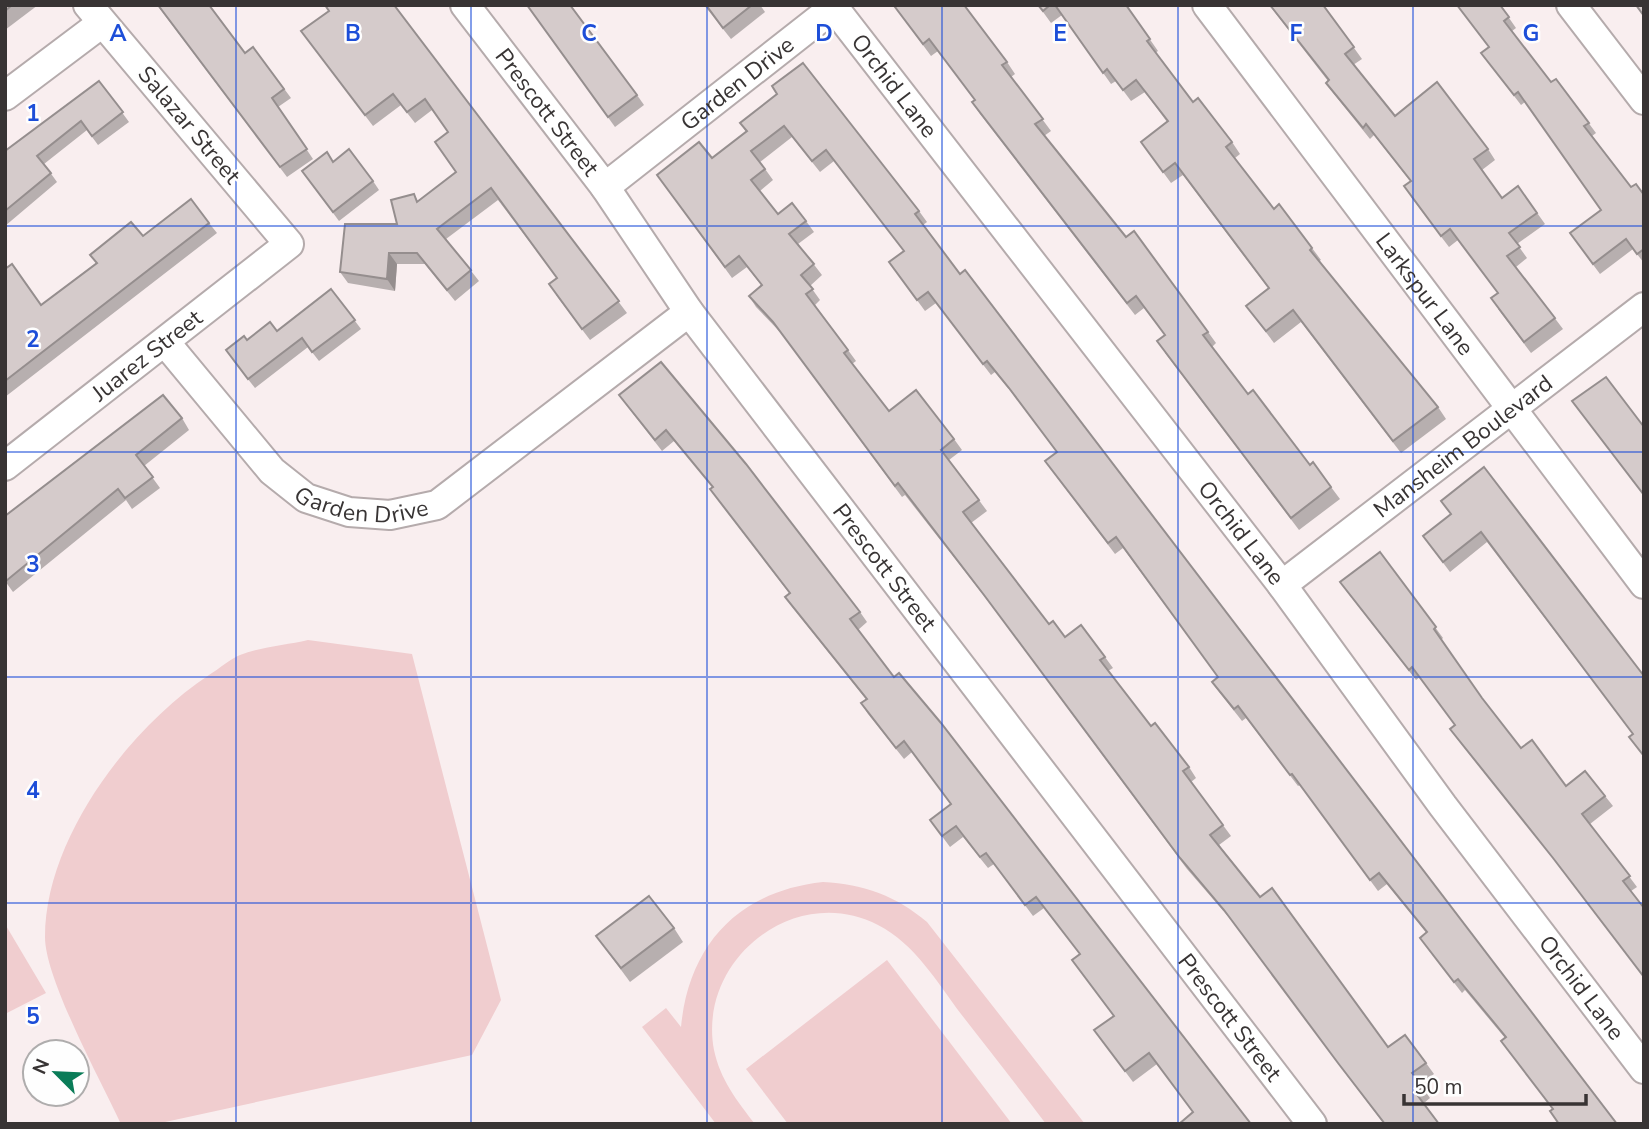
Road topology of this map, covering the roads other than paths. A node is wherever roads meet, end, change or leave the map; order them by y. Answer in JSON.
{"nodes":[{"id":1,"x":465,"y":5,"type":"edge"},
{"id":2,"x":1207,"y":5,"type":"edge"},
{"id":3,"x":1571,"y":5,"type":"edge"},
{"id":4,"x":834,"y":6,"type":"edge"},
{"id":5,"x":95,"y":14,"type":"edge"},
{"id":6,"x":5,"y":96,"type":"edge"},
{"id":7,"x":1644,"y":100,"type":"edge"},
{"id":8,"x":605,"y":187,"type":"junction"},
{"id":9,"x":289,"y":244,"type":"joint"},
{"id":10,"x":1644,"y":307,"type":"edge"},
{"id":11,"x":689,"y":312,"type":"junction"},
{"id":12,"x":165,"y":342,"type":"junction"},
{"id":13,"x":1512,"y":407,"type":"junction"},
{"id":14,"x":5,"y":466,"type":"edge"},
{"id":15,"x":1644,"y":584,"type":"edge"},
{"id":16,"x":1282,"y":585,"type":"junction"},
{"id":17,"x":1644,"y":1069,"type":"edge"},
{"id":18,"x":1312,"y":1124,"type":"edge"}],
"edges":[{"from":1,"to":8,"type":"street","name":"Prescott Street"},
{"from":2,"to":13,"type":"street","name":"Larkspur Lane"},
{"from":3,"to":7,"type":"street"},
{"from":4,"to":8,"type":"street","name":"Garden Drive"},
{"from":4,"to":16,"type":"street","name":"Orchid Lane"},
{"from":5,"to":6,"type":"street"},
{"from":5,"to":9,"type":"street","name":"Salazar Street"},
{"from":8,"to":11,"type":"street","name":"Prescott Street"},
{"from":9,"to":12,"type":"street","name":"Juarez Street"},
{"from":10,"to":13,"type":"street","name":"Mansheim Boulevard"},
{"from":11,"to":12,"type":"street","name":"Garden Drive"},
{"from":11,"to":18,"type":"street","name":"Prescott Street"},
{"from":12,"to":14,"type":"street","name":"Juarez Street"},
{"from":13,"to":15,"type":"street","name":"Larkspur Lane"},
{"from":13,"to":16,"type":"street","name":"Mansheim Boulevard"},
{"from":16,"to":17,"type":"street","name":"Orchid Lane"}]}
